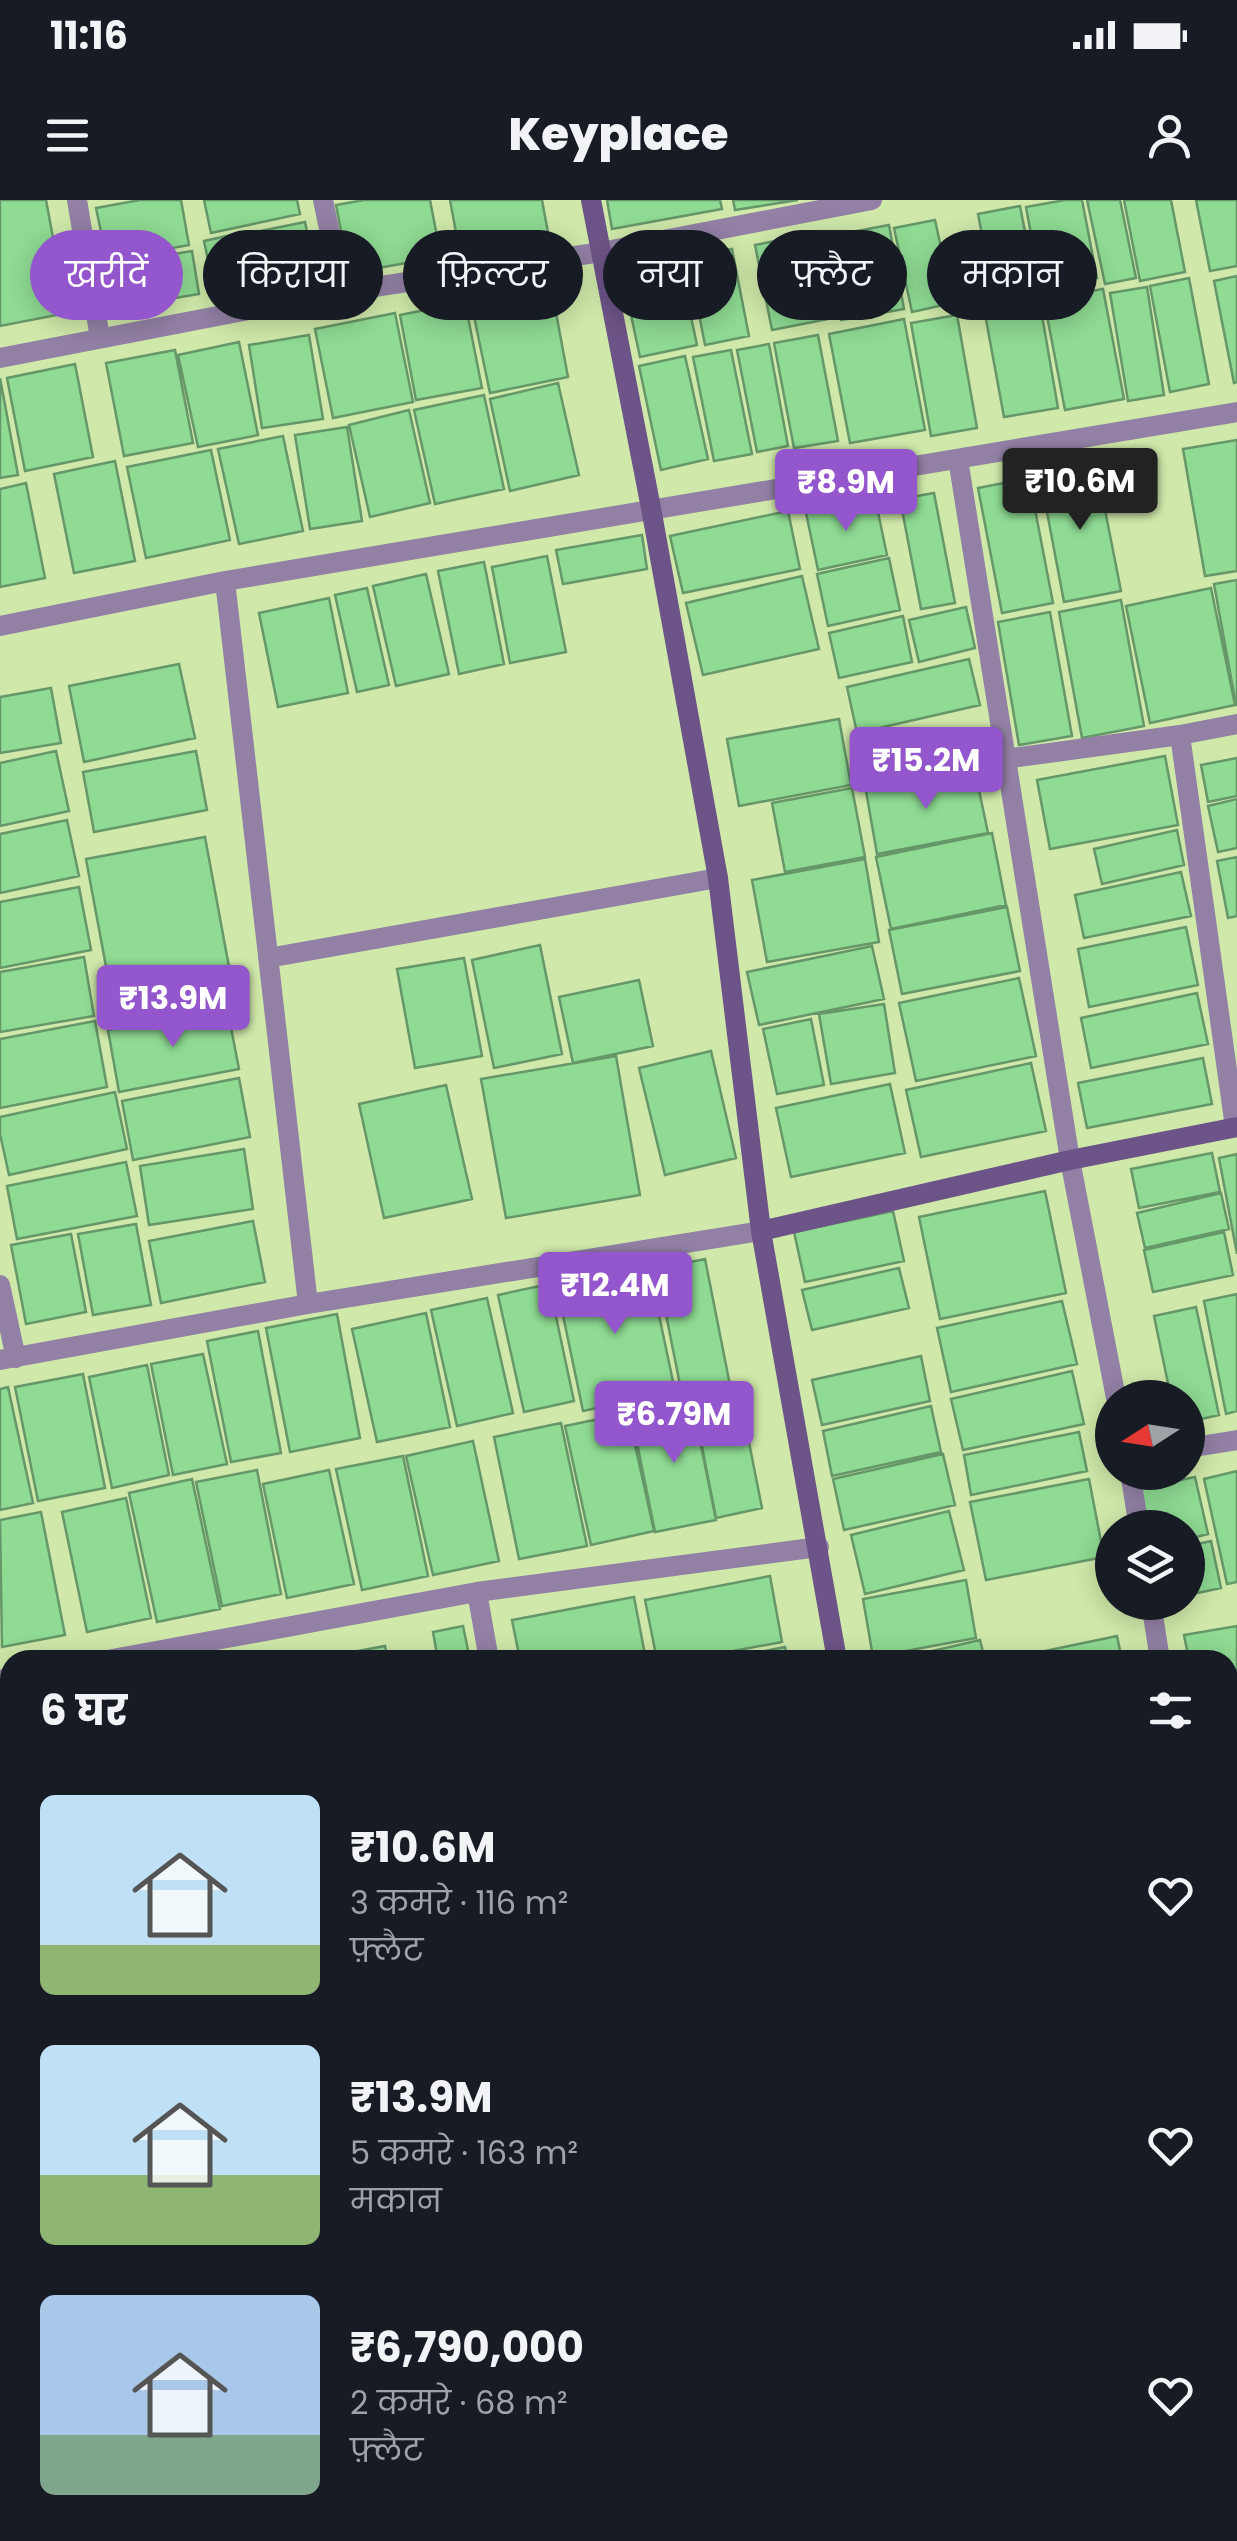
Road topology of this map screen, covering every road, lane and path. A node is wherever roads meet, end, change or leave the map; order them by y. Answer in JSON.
{"nodes":[{"id":1,"x":78,"y":200,"type":"edge"},
{"id":2,"x":323,"y":200,"type":"edge"},
{"id":3,"x":590,"y":200,"type":"edge"},
{"id":4,"x":872,"y":200,"type":"edge"},
{"id":5,"x":329,"y":230,"type":"edge"},
{"id":6,"x":601,"y":252,"type":"junction"},
{"id":7,"x":383,"y":286,"type":"edge"},
{"id":8,"x":203,"y":318,"type":"edge"},
{"id":9,"x":100,"y":338,"type":"junction"},
{"id":10,"x":0,"y":358,"type":"edge"},
{"id":11,"x":1237,"y":412,"type":"edge"},
{"id":12,"x":958,"y":459,"type":"junction"},
{"id":13,"x":651,"y":508,"type":"junction"},
{"id":14,"x":225,"y":581,"type":"junction"},
{"id":15,"x":0,"y":626,"type":"edge"},
{"id":16,"x":1237,"y":724,"type":"edge"},
{"id":17,"x":1180,"y":735,"type":"junction"},
{"id":18,"x":1006,"y":758,"type":"junction"},
{"id":19,"x":718,"y":878,"type":"junction"},
{"id":20,"x":268,"y":958,"type":"junction"},
{"id":21,"x":1236,"y":1127,"type":"edge"},
{"id":22,"x":1070,"y":1160,"type":"junction"},
{"id":23,"x":761,"y":1231,"type":"junction"},
{"id":24,"x":0,"y":1286,"type":"edge"},
{"id":25,"x":308,"y":1304,"type":"junction"},
{"id":26,"x":8,"y":1359,"type":"edge"},
{"id":27,"x":1113,"y":1380,"type":"edge"},
{"id":28,"x":1237,"y":1440,"type":"edge"},
{"id":29,"x":1205,"y":1445,"type":"edge"},
{"id":30,"x":819,"y":1547,"type":"junction"},
{"id":31,"x":476,"y":1592,"type":"junction"},
{"id":32,"x":1154,"y":1620,"type":"edge"},
{"id":33,"x":161,"y":1650,"type":"edge"},
{"id":34,"x":487,"y":1650,"type":"edge"},
{"id":35,"x":835,"y":1650,"type":"edge"},
{"id":36,"x":1158,"y":1650,"type":"edge"}],
"edges":[{"from":1,"to":9,"type":"street"},
{"from":2,"to":5,"type":"street"},
{"from":3,"to":6,"type":"street"},
{"from":4,"to":6,"type":"street"},
{"from":6,"to":7,"type":"street"},
{"from":6,"to":13,"type":"street"},
{"from":8,"to":9,"type":"street"},
{"from":9,"to":10,"type":"street"},
{"from":11,"to":12,"type":"street"},
{"from":12,"to":13,"type":"street"},
{"from":12,"to":18,"type":"street"},
{"from":13,"to":14,"type":"street"},
{"from":13,"to":19,"type":"street"},
{"from":14,"to":15,"type":"street"},
{"from":14,"to":20,"type":"street"},
{"from":16,"to":17,"type":"street"},
{"from":17,"to":18,"type":"street"},
{"from":17,"to":21,"type":"street"},
{"from":18,"to":22,"type":"street"},
{"from":19,"to":20,"type":"street"},
{"from":19,"to":23,"type":"street"},
{"from":20,"to":25,"type":"street"},
{"from":21,"to":22,"type":"street"},
{"from":22,"to":23,"type":"street"},
{"from":22,"to":27,"type":"street"},
{"from":23,"to":25,"type":"street"},
{"from":23,"to":30,"type":"street"},
{"from":24,"to":26,"type":"street"},
{"from":25,"to":26,"type":"street"},
{"from":28,"to":29,"type":"street"},
{"from":30,"to":31,"type":"street"},
{"from":30,"to":35,"type":"street"},
{"from":31,"to":33,"type":"street"},
{"from":31,"to":34,"type":"street"},
{"from":32,"to":36,"type":"street"}]}
